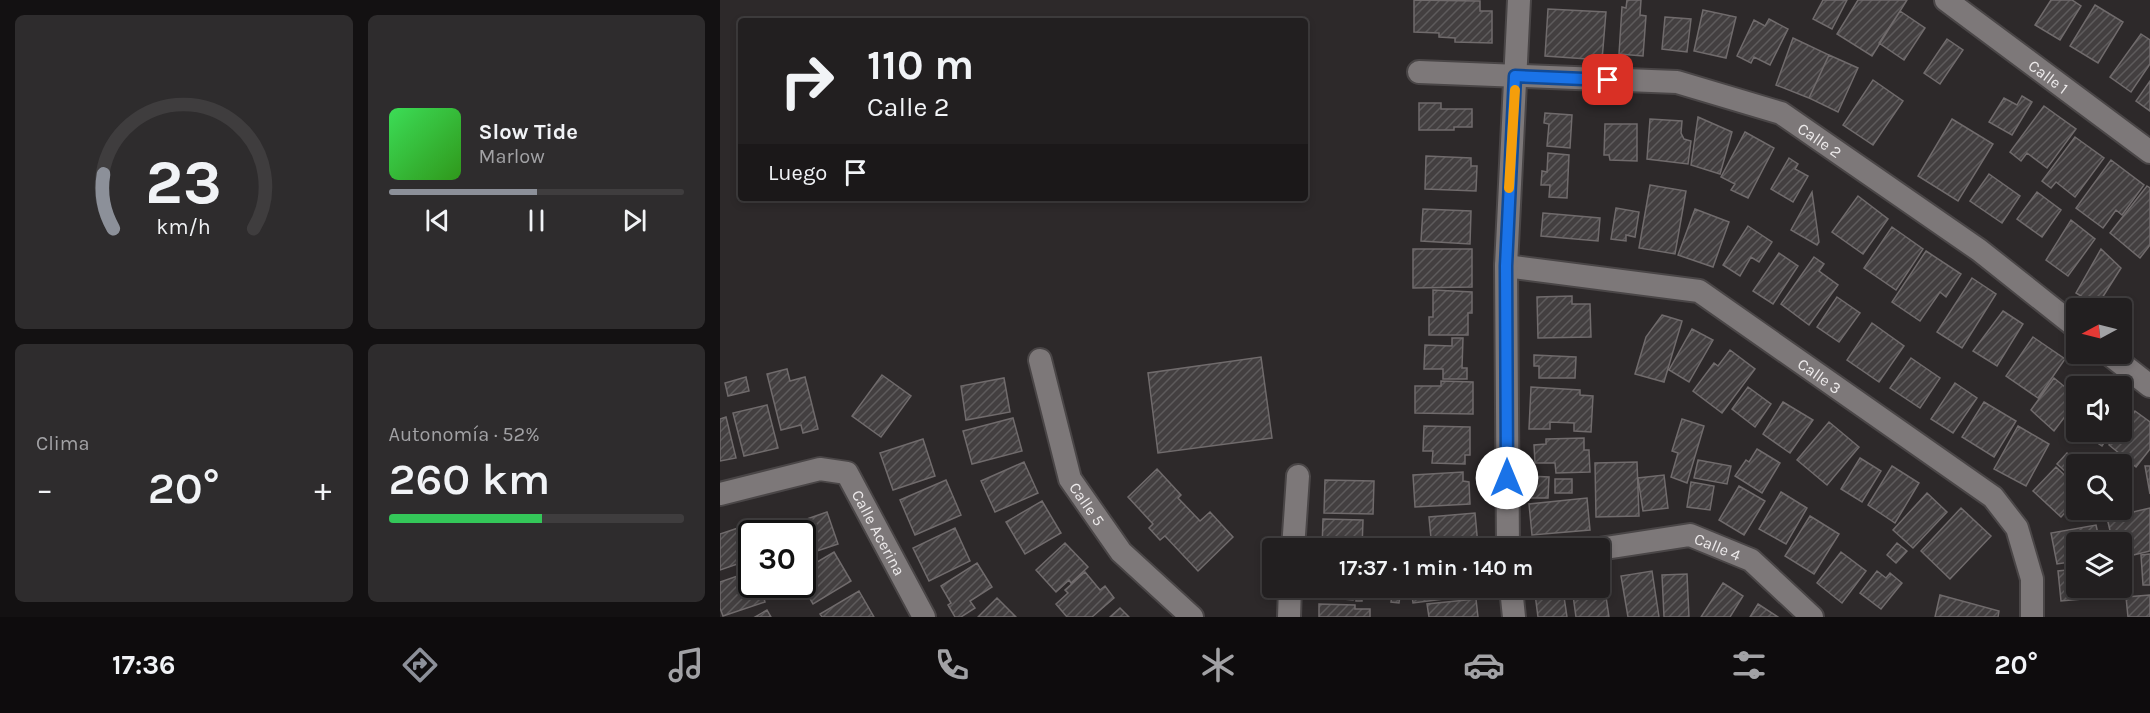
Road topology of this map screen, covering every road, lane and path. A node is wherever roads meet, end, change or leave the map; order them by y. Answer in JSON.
{"nodes":[{"id":1,"x":1519,"y":0,"type":"edge"},
{"id":2,"x":1946,"y":0,"type":"edge"},
{"id":3,"x":1419,"y":72,"type":"dead end"},
{"id":4,"x":1515,"y":76,"type":"junction"},
{"id":5,"x":2150,"y":152,"type":"edge"},
{"id":6,"x":1506,"y":266,"type":"junction"},
{"id":7,"x":2066,"y":319,"type":"edge"},
{"id":8,"x":1040,"y":360,"type":"dead end"},
{"id":9,"x":2121,"y":364,"type":"edge"},
{"id":10,"x":2150,"y":387,"type":"edge"},
{"id":11,"x":1298,"y":476,"type":"dead end"},
{"id":12,"x":720,"y":494,"type":"edge"},
{"id":13,"x":1294,"y":538,"type":"edge"},
{"id":14,"x":1508,"y":538,"type":"edge"},
{"id":15,"x":1610,"y":547,"type":"edge"},
{"id":16,"x":1289,"y":598,"type":"edge"},
{"id":17,"x":1511,"y":598,"type":"edge"},
{"id":18,"x":924,"y":617,"type":"edge"},
{"id":19,"x":1192,"y":617,"type":"edge"},
{"id":20,"x":1288,"y":617,"type":"edge"},
{"id":21,"x":1514,"y":617,"type":"edge"},
{"id":22,"x":1812,"y":617,"type":"edge"},
{"id":23,"x":2031,"y":617,"type":"edge"}],
"edges":[{"from":1,"to":4,"type":"street"},
{"from":2,"to":5,"type":"street","name":"Calle 1"},
{"from":3,"to":4,"type":"street","name":"Calle 2"},
{"from":4,"to":6,"type":"street"},
{"from":4,"to":7,"type":"street","name":"Calle 2"},
{"from":6,"to":14,"type":"street"},
{"from":6,"to":23,"type":"street","name":"Calle 3"},
{"from":8,"to":19,"type":"street","name":"Calle 5"},
{"from":9,"to":10,"type":"street"},
{"from":11,"to":13,"type":"street"},
{"from":12,"to":18,"type":"street","name":"Calle Acerina"},
{"from":15,"to":22,"type":"street","name":"Calle 4"},
{"from":16,"to":20,"type":"street"},
{"from":17,"to":21,"type":"street"}]}
